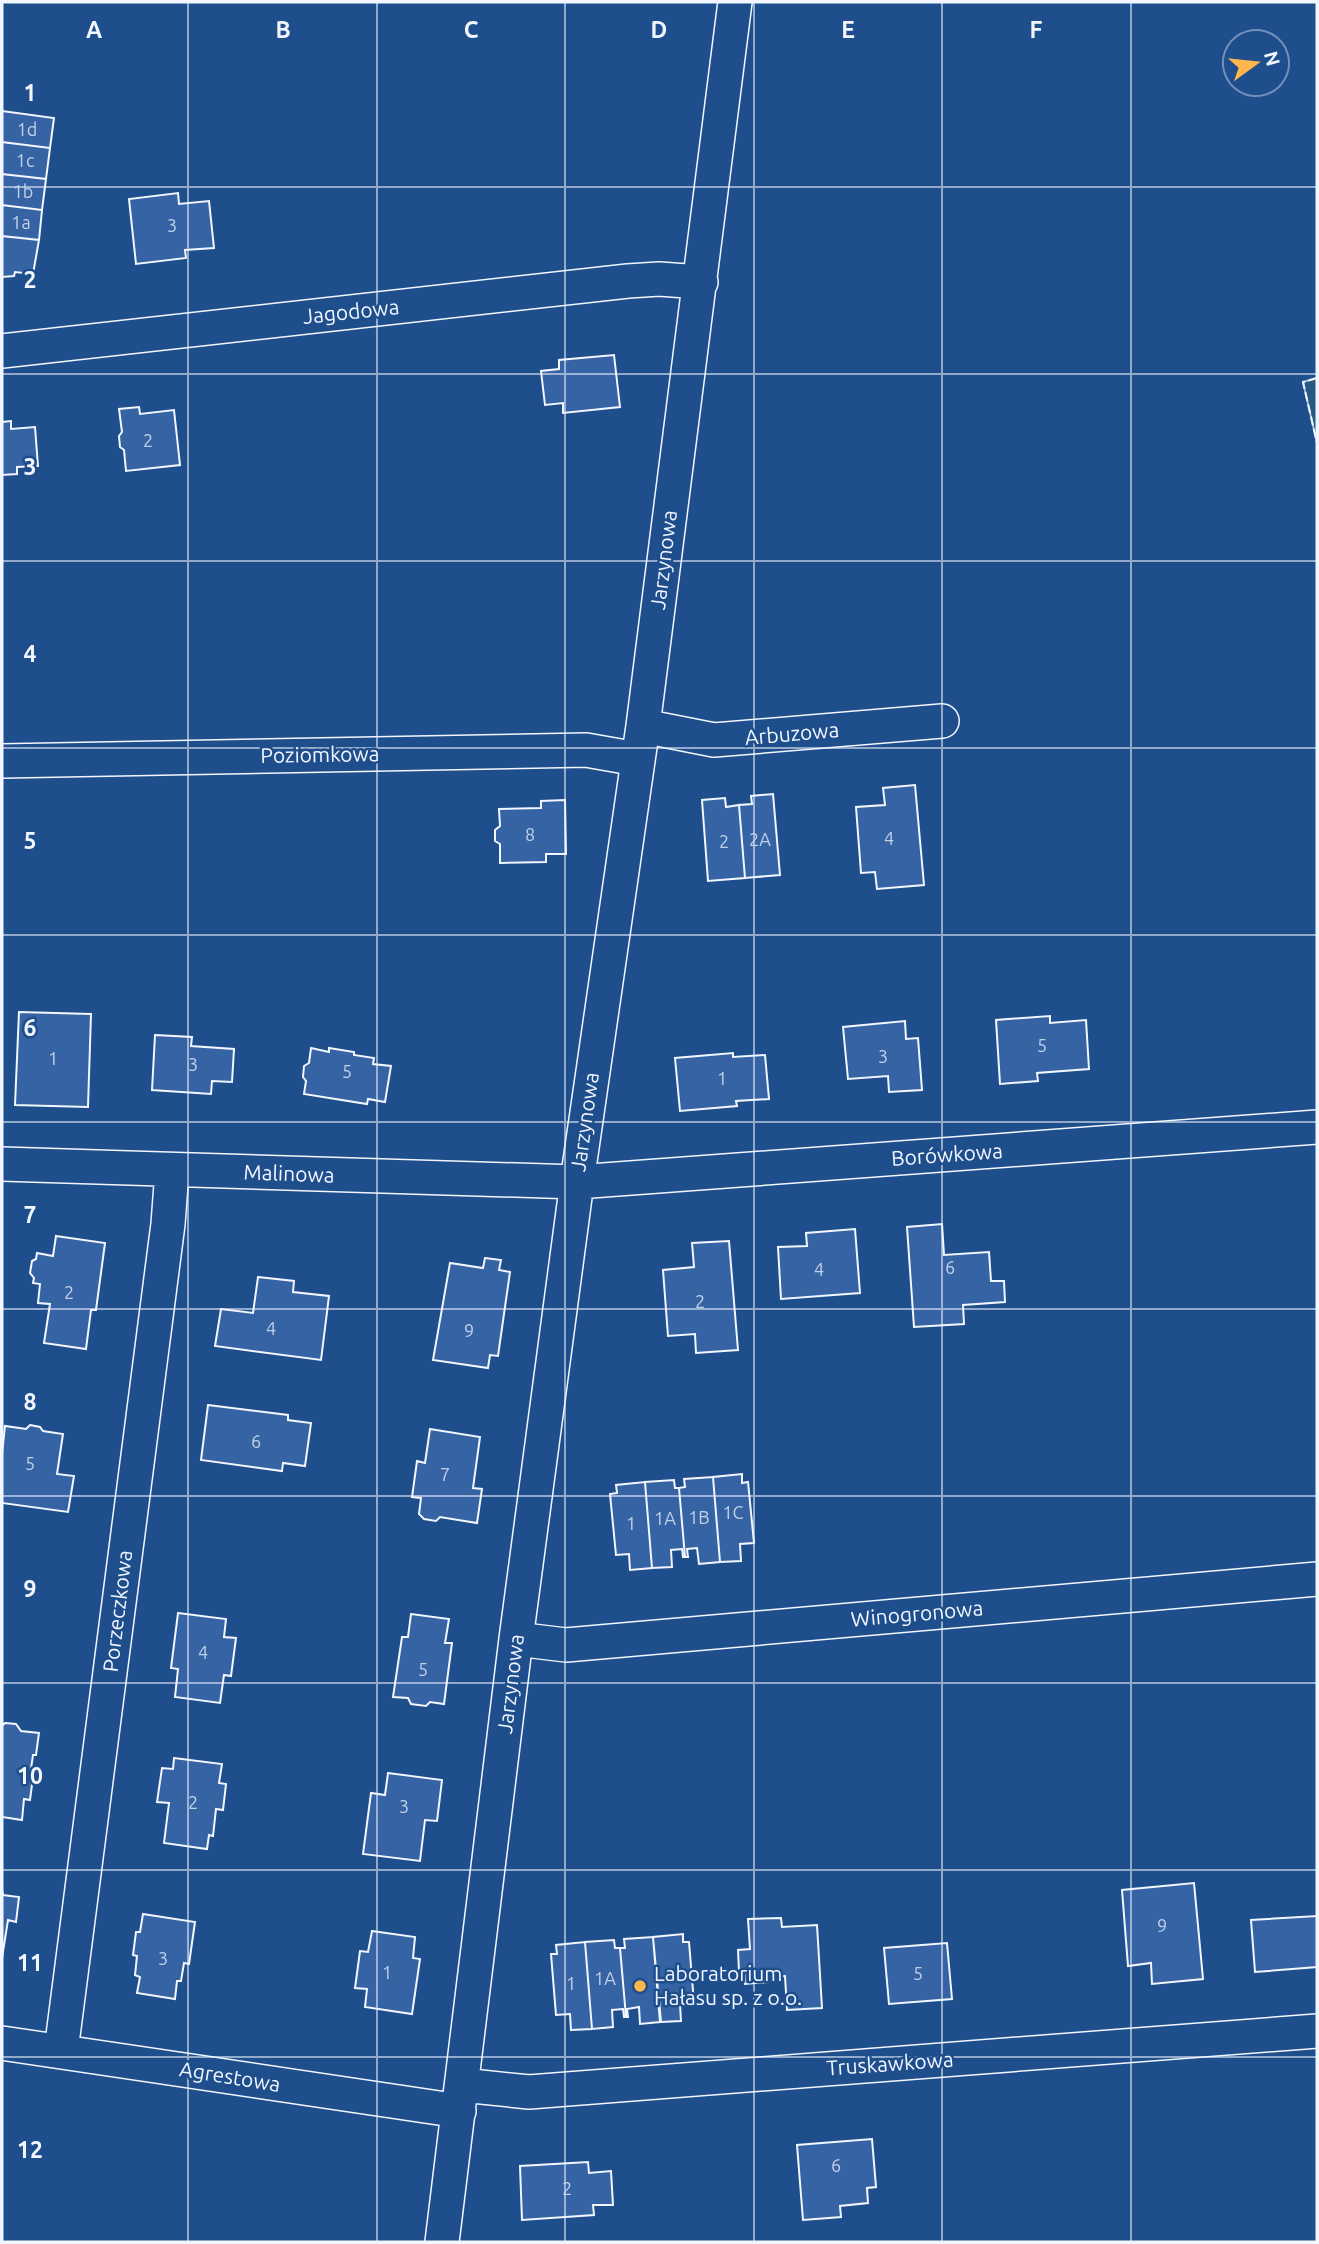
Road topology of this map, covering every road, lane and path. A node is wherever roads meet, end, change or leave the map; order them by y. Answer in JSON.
{"nodes":[{"id":1,"x":735,"y":2,"type":"edge"},
{"id":2,"x":701,"y":282,"type":"junction"},
{"id":3,"x":2,"y":351,"type":"edge"},
{"id":4,"x":942,"y":721,"type":"dead end"},
{"id":5,"x":643,"y":726,"type":"junction"},
{"id":6,"x":637,"y":759,"type":"junction"},
{"id":7,"x":2,"y":761,"type":"edge"},
{"id":8,"x":1317,"y":1127,"type":"edge"},
{"id":9,"x":2,"y":1164,"type":"edge"},
{"id":10,"x":172,"y":1171,"type":"junction"},
{"id":11,"x":577,"y":1182,"type":"junction"},
{"id":12,"x":1317,"y":1579,"type":"edge"},
{"id":13,"x":516,"y":1639,"type":"junction"},
{"id":14,"x":1317,"y":2031,"type":"edge"},
{"id":15,"x":2,"y":2043,"type":"edge"},
{"id":16,"x":61,"y":2051,"type":"junction"},
{"id":17,"x":461,"y":2098,"type":"junction"},
{"id":18,"x":442,"y":2242,"type":"edge"}],
"edges":[{"from":1,"to":2,"type":"street","name":"Jarzynowa"},
{"from":2,"to":3,"type":"street","name":"Jagodowa"},
{"from":2,"to":5,"type":"street","name":"Jarzynowa"},
{"from":4,"to":5,"type":"street","name":"Arbuzowa"},
{"from":5,"to":6,"type":"street","name":"Jarzynowa"},
{"from":6,"to":7,"type":"street","name":"Poziomkowa"},
{"from":6,"to":11,"type":"street","name":"Jarzynowa"},
{"from":8,"to":11,"type":"street","name":"Borówkowa"},
{"from":9,"to":10,"type":"street","name":"Malinowa"},
{"from":10,"to":11,"type":"street","name":"Malinowa"},
{"from":10,"to":16,"type":"street","name":"Porzeczkowa"},
{"from":11,"to":13,"type":"street","name":"Jarzynowa"},
{"from":12,"to":13,"type":"street","name":"Winogronowa"},
{"from":13,"to":17,"type":"street","name":"Jarzynowa"},
{"from":14,"to":17,"type":"street","name":"Truskawkowa"},
{"from":15,"to":16,"type":"street","name":"Agrestowa"},
{"from":16,"to":17,"type":"street","name":"Agrestowa"},
{"from":17,"to":18,"type":"street","name":"Jarzynowa"}]}
